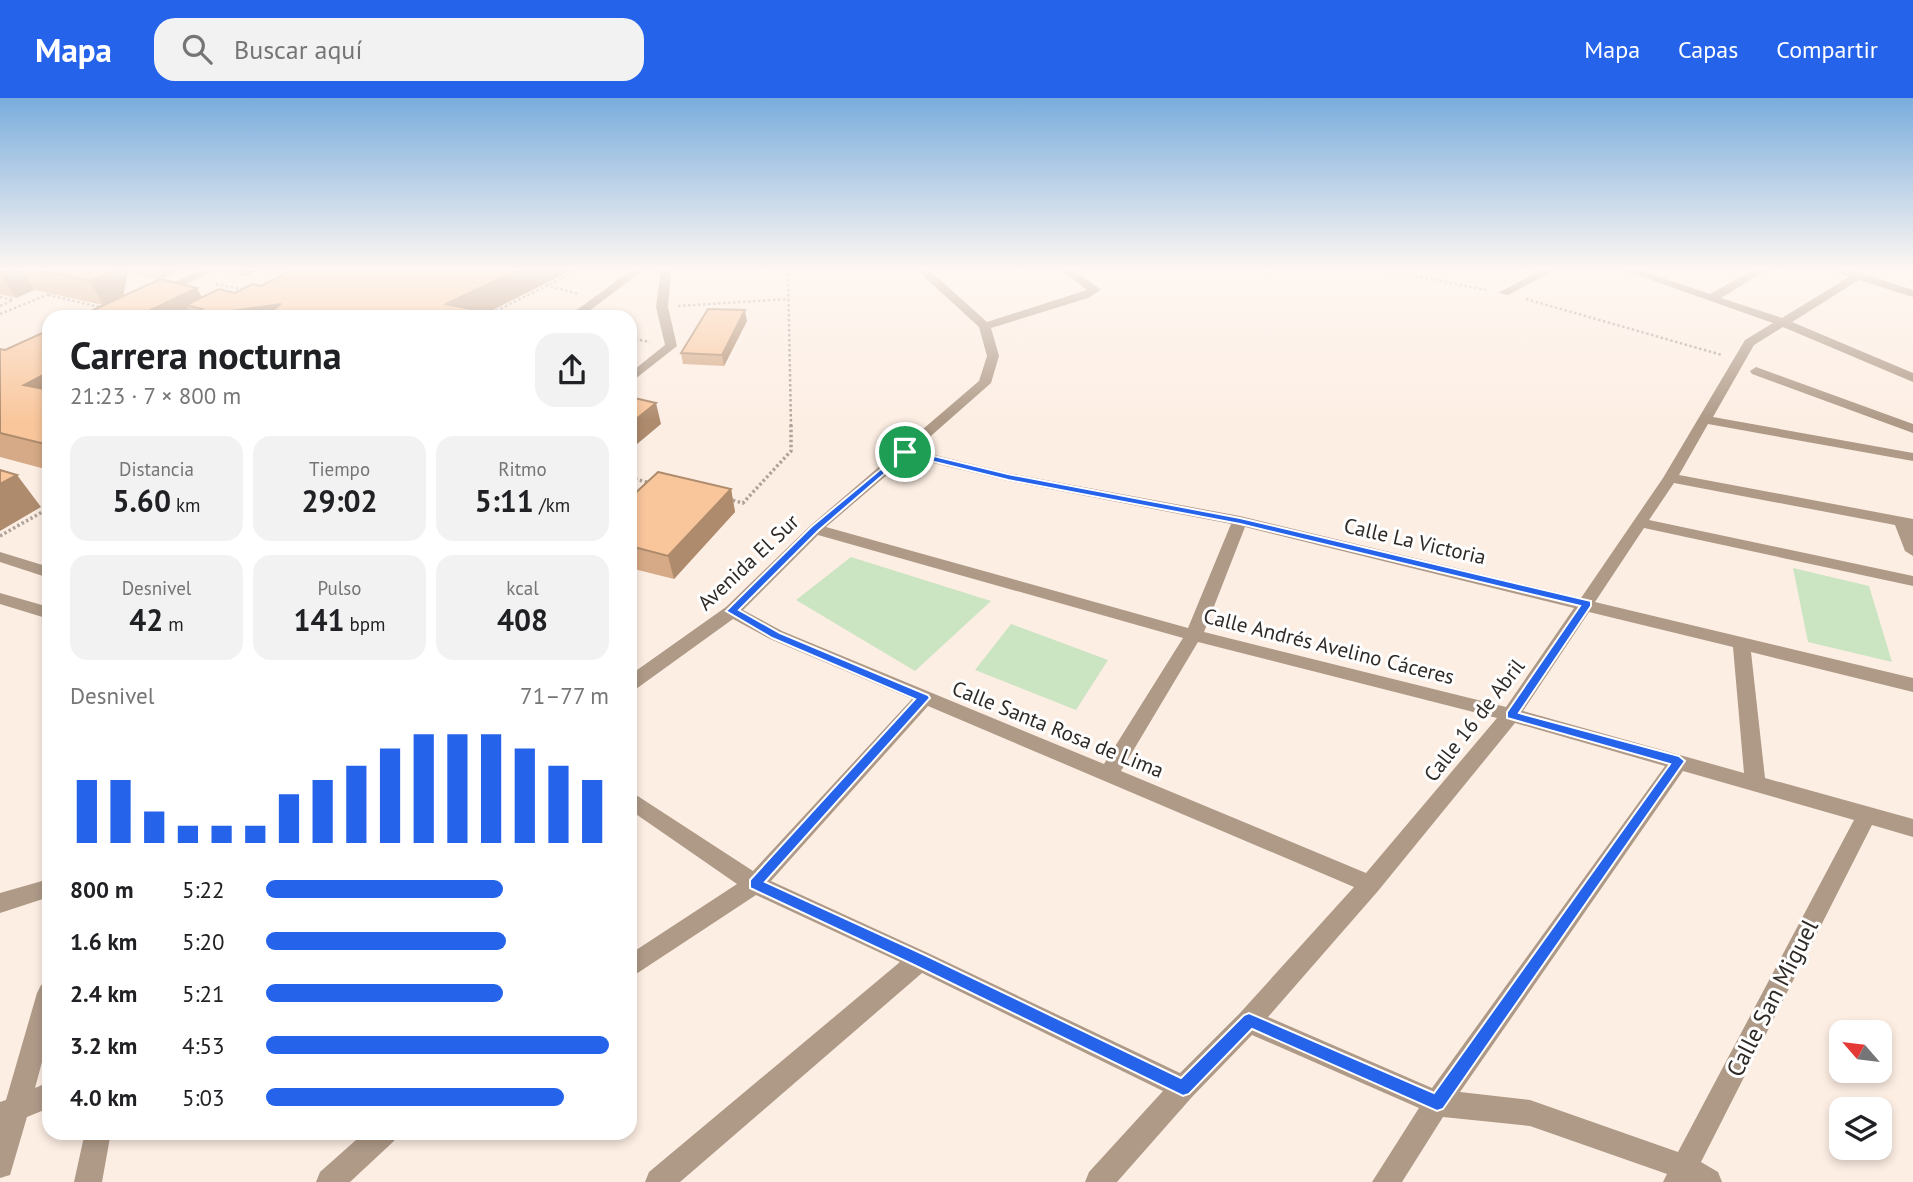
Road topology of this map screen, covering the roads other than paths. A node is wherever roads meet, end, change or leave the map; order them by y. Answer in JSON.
{"nodes":[{"id":1,"x":665,"y":320,"type":"edge"},
{"id":2,"x":977,"y":320,"type":"edge"},
{"id":3,"x":1009,"y":320,"type":"edge"},
{"id":4,"x":1774,"y":320,"type":"edge"},
{"id":5,"x":1786,"y":320,"type":"edge"},
{"id":6,"x":1782,"y":322,"type":"junction"},
{"id":7,"x":985,"y":327,"type":"junction"},
{"id":8,"x":1913,"y":365,"type":"edge"},
{"id":9,"x":1748,"y":366,"type":"junction"},
{"id":10,"x":637,"y":373,"type":"edge"},
{"id":11,"x":1907,"y":375,"type":"edge"},
{"id":12,"x":1703,"y":419,"type":"junction"},
{"id":13,"x":1913,"y":429,"type":"edge"},
{"id":14,"x":905,"y":452,"type":"junction"},
{"id":15,"x":1913,"y":457,"type":"edge"},
{"id":16,"x":1670,"y":478,"type":"junction"},
{"id":17,"x":1240,"y":521,"type":"junction"},
{"id":18,"x":1640,"y":523,"type":"junction"},
{"id":19,"x":1907,"y":523,"type":"edge"},
{"id":20,"x":815,"y":529,"type":"junction"},
{"id":21,"x":1913,"y":551,"type":"edge"},
{"id":22,"x":0,"y":557,"type":"edge"},
{"id":23,"x":42,"y":571,"type":"edge"},
{"id":24,"x":1913,"y":581,"type":"edge"},
{"id":25,"x":0,"y":598,"type":"edge"},
{"id":26,"x":1587,"y":604,"type":"junction"},
{"id":27,"x":42,"y":611,"type":"edge"},
{"id":28,"x":732,"y":611,"type":"junction"},
{"id":29,"x":1194,"y":635,"type":"junction"},
{"id":30,"x":1742,"y":645,"type":"junction"},
{"id":31,"x":637,"y":679,"type":"edge"},
{"id":32,"x":1913,"y":684,"type":"edge"},
{"id":33,"x":923,"y":698,"type":"junction"},
{"id":34,"x":1511,"y":715,"type":"junction"},
{"id":35,"x":1679,"y":761,"type":"junction"},
{"id":36,"x":1109,"y":773,"type":"junction"},
{"id":37,"x":1755,"y":783,"type":"junction"},
{"id":38,"x":637,"y":804,"type":"edge"},
{"id":39,"x":1867,"y":814,"type":"junction"},
{"id":40,"x":1913,"y":828,"type":"edge"},
{"id":41,"x":755,"y":884,"type":"junction"},
{"id":42,"x":1370,"y":884,"type":"junction"},
{"id":43,"x":42,"y":890,"type":"edge"},
{"id":44,"x":0,"y":903,"type":"edge"},
{"id":45,"x":920,"y":960,"type":"junction"},
{"id":46,"x":637,"y":962,"type":"edge"},
{"id":47,"x":42,"y":1013,"type":"edge"},
{"id":48,"x":1249,"y":1020,"type":"junction"},
{"id":49,"x":1183,"y":1088,"type":"junction"},
{"id":50,"x":42,"y":1098,"type":"edge"},
{"id":51,"x":1437,"y":1103,"type":"junction"},
{"id":52,"x":9,"y":1110,"type":"edge"},
{"id":53,"x":96,"y":1140,"type":"edge"},
{"id":54,"x":376,"y":1140,"type":"edge"},
{"id":55,"x":0,"y":1165,"type":"edge"},
{"id":56,"x":1681,"y":1175,"type":"edge"},
{"id":57,"x":88,"y":1182,"type":"edge"},
{"id":58,"x":330,"y":1182,"type":"edge"},
{"id":59,"x":659,"y":1182,"type":"edge"},
{"id":60,"x":1099,"y":1182,"type":"edge"},
{"id":61,"x":1386,"y":1182,"type":"edge"},
{"id":62,"x":1708,"y":1182,"type":"edge"}],
"edges":[{"from":1,"to":10,"type":"street"},
{"from":2,"to":7,"type":"street"},
{"from":3,"to":7,"type":"street"},
{"from":4,"to":6,"type":"street"},
{"from":5,"to":6,"type":"street","name":"Calle 16 de Abril"},
{"from":6,"to":9,"type":"street","name":"Calle 16 de Abril"},
{"from":6,"to":11,"type":"street"},
{"from":7,"to":14,"type":"street","name":"Avenida El Sur"},
{"from":8,"to":11,"type":"street"},
{"from":9,"to":12,"type":"street","name":"Calle 16 de Abril"},
{"from":9,"to":13,"type":"street"},
{"from":12,"to":15,"type":"street"},
{"from":12,"to":16,"type":"street","name":"Calle 16 de Abril"},
{"from":14,"to":17,"type":"street","name":"Calle La Victoria"},
{"from":14,"to":20,"type":"street","name":"Avenida El Sur"},
{"from":16,"to":18,"type":"street","name":"Calle 16 de Abril"},
{"from":16,"to":19,"type":"street"},
{"from":17,"to":26,"type":"street","name":"Calle La Victoria"},
{"from":17,"to":29,"type":"street"},
{"from":18,"to":24,"type":"street"},
{"from":18,"to":26,"type":"street","name":"Calle 16 de Abril"},
{"from":19,"to":21,"type":"street"},
{"from":20,"to":28,"type":"street","name":"Avenida El Sur"},
{"from":20,"to":29,"type":"street","name":"Calle Andrés Avelino Cáceres"},
{"from":22,"to":23,"type":"street"},
{"from":25,"to":27,"type":"street"},
{"from":26,"to":30,"type":"street","name":"Calle La Victoria"},
{"from":26,"to":34,"type":"street","name":"Calle 16 de Abril"},
{"from":28,"to":31,"type":"street","name":"Avenida El Sur"},
{"from":28,"to":33,"type":"street","name":"Calle Santa Rosa de Lima"},
{"from":29,"to":34,"type":"street","name":"Calle Andrés Avelino Cáceres"},
{"from":29,"to":36,"type":"street"},
{"from":30,"to":32,"type":"street","name":"Calle La Victoria"},
{"from":30,"to":37,"type":"street"},
{"from":33,"to":36,"type":"street","name":"Calle Santa Rosa de Lima"},
{"from":33,"to":41,"type":"street"},
{"from":34,"to":35,"type":"street","name":"Calle Andrés Avelino Cáceres"},
{"from":34,"to":42,"type":"street","name":"Calle 16 de Abril"},
{"from":35,"to":37,"type":"street","name":"Calle Andrés Avelino Cáceres"},
{"from":35,"to":51,"type":"street"},
{"from":36,"to":42,"type":"street","name":"Calle Santa Rosa de Lima"},
{"from":37,"to":39,"type":"street","name":"Calle Andrés Avelino Cáceres"},
{"from":38,"to":41,"type":"street"},
{"from":39,"to":40,"type":"street","name":"Calle Andrés Avelino Cáceres"},
{"from":39,"to":56,"type":"street","name":"Calle San Miguel"},
{"from":41,"to":45,"type":"street"},
{"from":41,"to":46,"type":"street"},
{"from":42,"to":48,"type":"street","name":"Calle 16 de Abril"},
{"from":43,"to":44,"type":"street"},
{"from":45,"to":49,"type":"street"},
{"from":45,"to":59,"type":"street"},
{"from":47,"to":52,"type":"street"},
{"from":48,"to":49,"type":"street","name":"Calle 16 de Abril"},
{"from":48,"to":51,"type":"street"},
{"from":49,"to":60,"type":"street","name":"Calle 16 de Abril"},
{"from":50,"to":52,"type":"street"},
{"from":51,"to":56,"type":"street"},
{"from":51,"to":61,"type":"street"},
{"from":52,"to":55,"type":"street"},
{"from":53,"to":57,"type":"street"},
{"from":54,"to":58,"type":"street"},
{"from":56,"to":62,"type":"street"}]}
